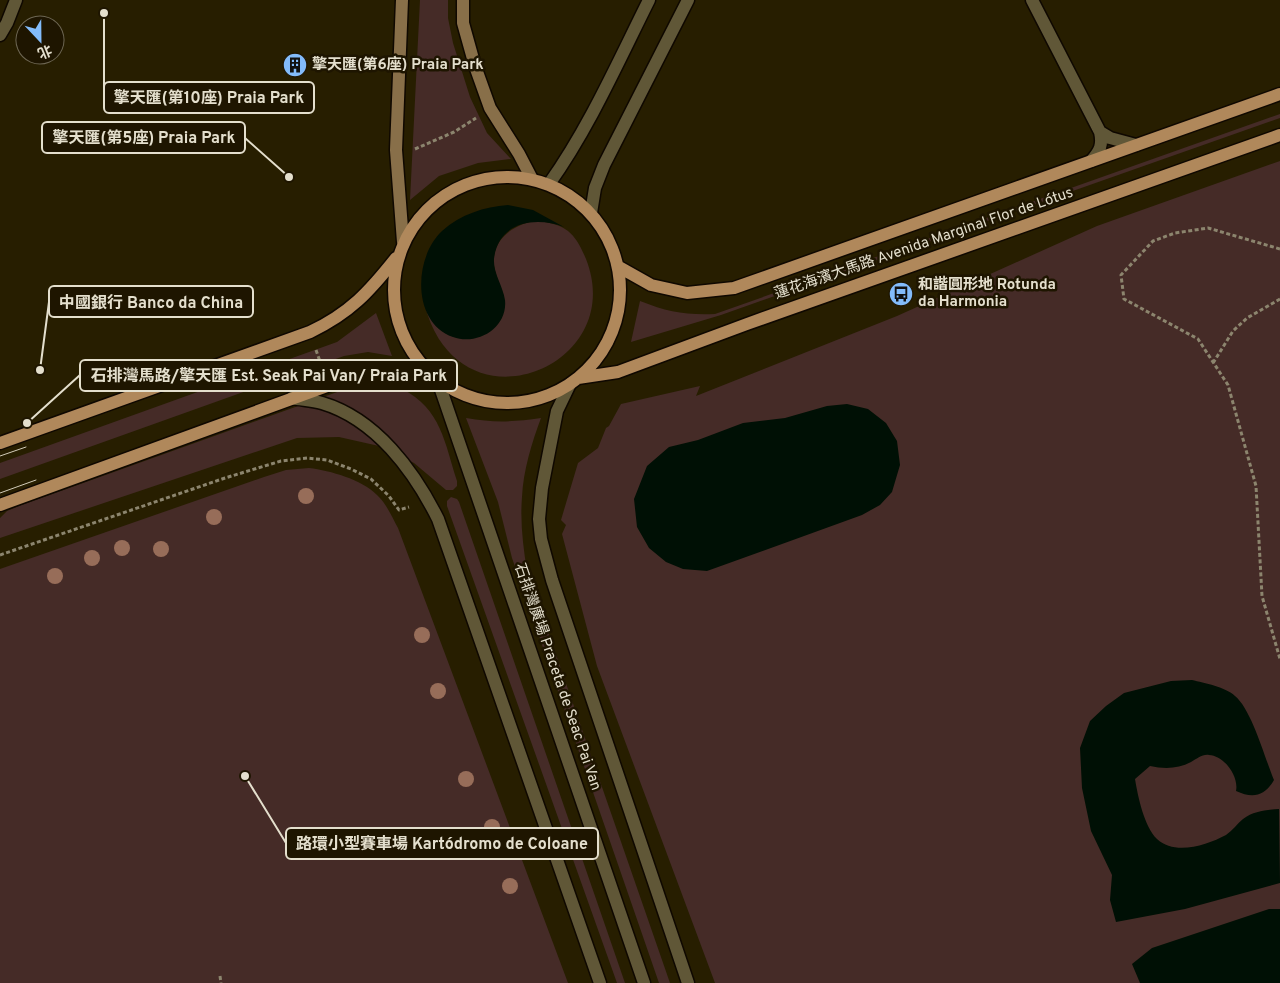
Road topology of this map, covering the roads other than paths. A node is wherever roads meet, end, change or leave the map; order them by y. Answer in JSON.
{"nodes":[{"id":1,"x":16,"y":0,"type":"edge"},
{"id":2,"x":402,"y":0,"type":"edge"},
{"id":3,"x":462,"y":0,"type":"edge"},
{"id":4,"x":649,"y":0,"type":"edge"},
{"id":5,"x":688,"y":0,"type":"edge"},
{"id":6,"x":1032,"y":0,"type":"edge"},
{"id":7,"x":0,"y":35,"type":"edge"},
{"id":8,"x":1280,"y":94,"type":"edge"},
{"id":9,"x":1100,"y":132,"type":"junction"},
{"id":10,"x":1280,"y":135,"type":"edge"},
{"id":11,"x":1136,"y":146,"type":"junction"},
{"id":12,"x":1091,"y":161,"type":"junction"},
{"id":13,"x":532,"y":179,"type":"junction"},
{"id":14,"x":549,"y":184,"type":"junction"},
{"id":15,"x":591,"y":213,"type":"junction"},
{"id":16,"x":403,"y":242,"type":"junction"},
{"id":17,"x":398,"y":256,"type":"junction"},
{"id":18,"x":619,"y":267,"type":"junction"},
{"id":19,"x":424,"y":368,"type":"junction"},
{"id":20,"x":438,"y":381,"type":"junction"},
{"id":21,"x":574,"y":381,"type":"junction"},
{"id":22,"x":292,"y":398,"type":"junction"},
{"id":23,"x":0,"y":443,"type":"edge"},
{"id":24,"x":0,"y":505,"type":"edge"},
{"id":25,"x":600,"y":983,"type":"edge"},
{"id":26,"x":644,"y":983,"type":"edge"},
{"id":27,"x":688,"y":983,"type":"edge"}],
"edges":[{"from":1,"to":7,"type":"street"},
{"from":2,"to":16,"type":"main road"},
{"from":3,"to":13,"type":"main road"},
{"from":4,"to":14,"type":"street"},
{"from":5,"to":15,"type":"street"},
{"from":6,"to":9,"type":"street"},
{"from":8,"to":11,"type":"main road","name":"蓮花海濱大馬路 Avenida Marginal Flor de Lótus"},
{"from":9,"to":11,"type":"street"},
{"from":9,"to":12,"type":"street"},
{"from":10,"to":21,"type":"main road","name":"蓮花海濱大馬路 Avenida Marginal Flor de Lótus"},
{"from":11,"to":12,"type":"main road","name":"蓮花海濱大馬路 Avenida Marginal Flor de Lótus"},
{"from":12,"to":18,"type":"main road","name":"蓮花海濱大馬路 Avenida Marginal Flor de Lótus"},
{"from":13,"to":14,"type":"main road"},
{"from":13,"to":16,"type":"main road"},
{"from":14,"to":15,"type":"main road"},
{"from":15,"to":18,"type":"main road"},
{"from":16,"to":17,"type":"main road"},
{"from":17,"to":19,"type":"main road"},
{"from":17,"to":23,"type":"main road"},
{"from":18,"to":21,"type":"main road"},
{"from":19,"to":20,"type":"main road"},
{"from":19,"to":22,"type":"main road"},
{"from":20,"to":21,"type":"main road"},
{"from":20,"to":26,"type":"street","name":"石排灣廣場 Praceta de Seac Pai Van"},
{"from":21,"to":27,"type":"street","name":"石排灣廣場 Praceta de Seac Pai Van"},
{"from":22,"to":24,"type":"main road"},
{"from":22,"to":25,"type":"street"}]}
